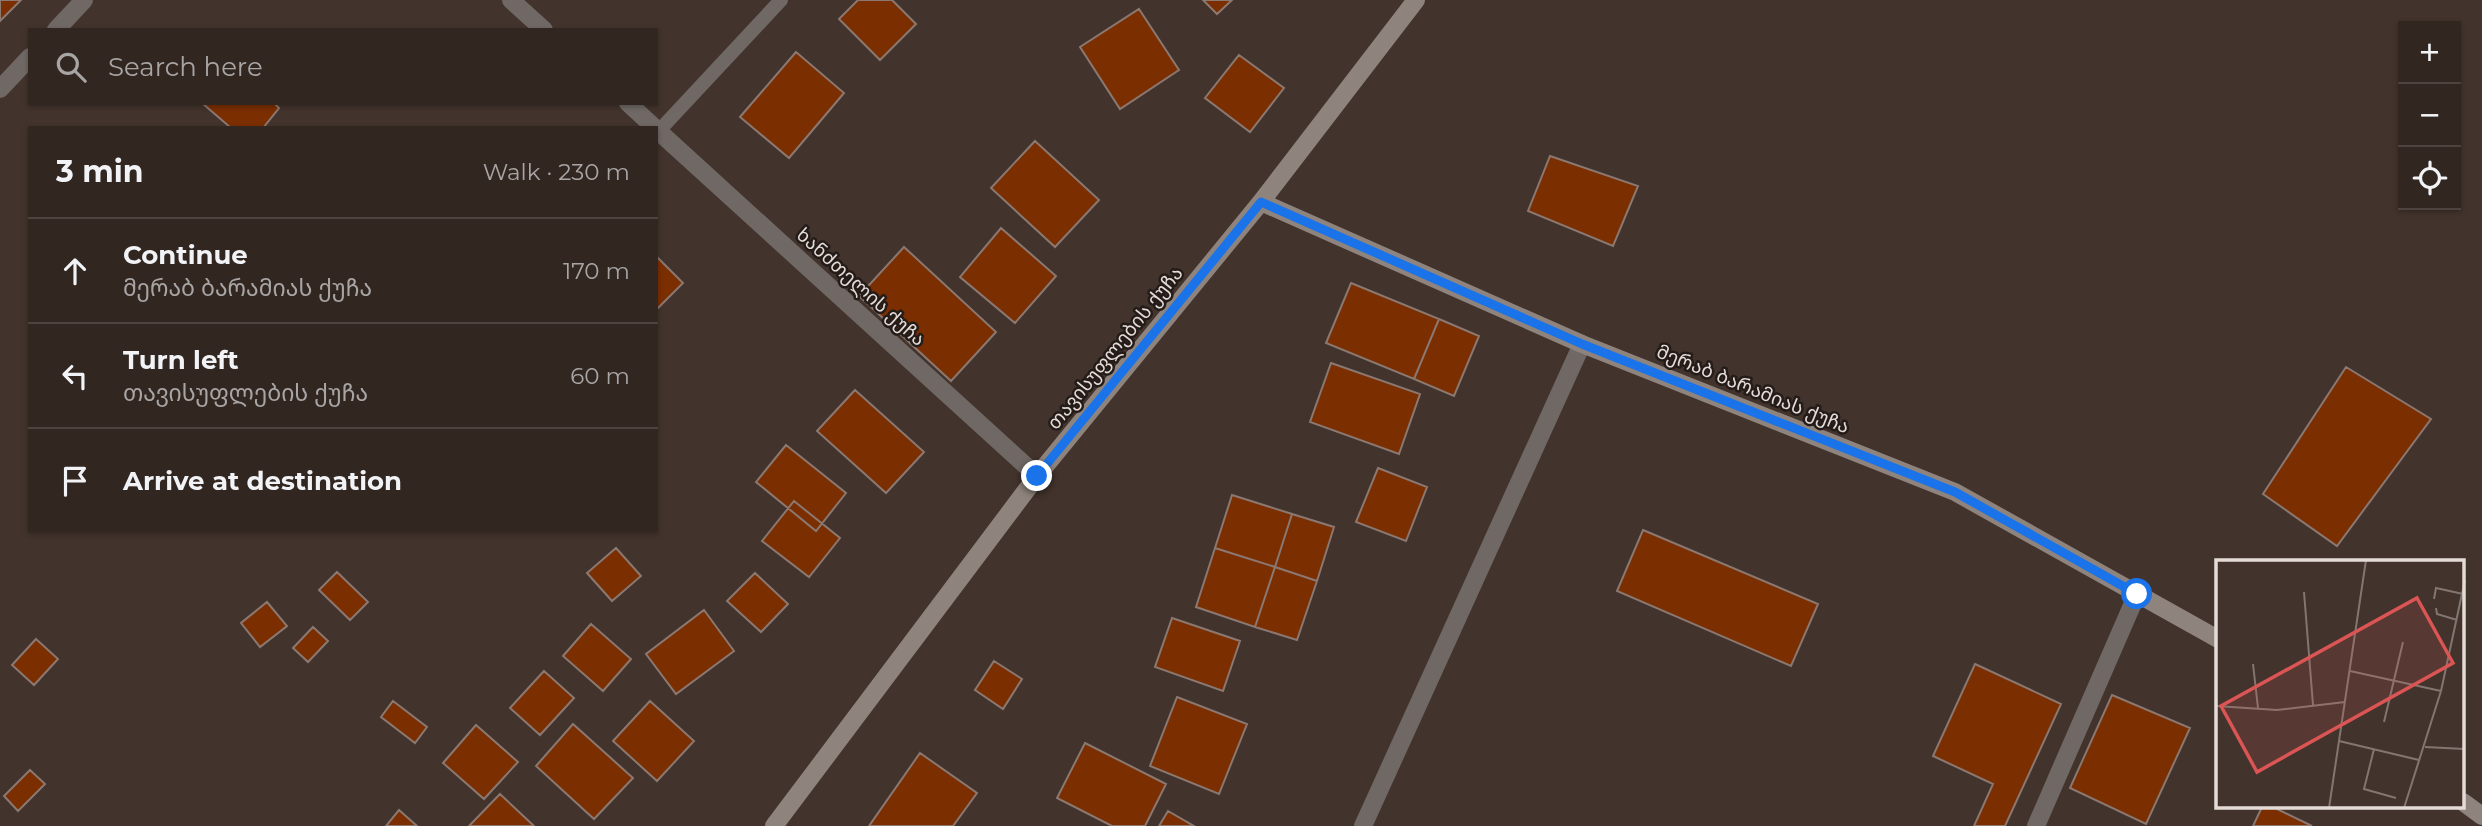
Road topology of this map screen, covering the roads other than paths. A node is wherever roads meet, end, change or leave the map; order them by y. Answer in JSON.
{"nodes":[{"id":1,"x":84,"y":0,"type":"edge"},
{"id":2,"x":511,"y":0,"type":"edge"},
{"id":3,"x":781,"y":0,"type":"edge"},
{"id":4,"x":1416,"y":0,"type":"edge"},
{"id":5,"x":58,"y":28,"type":"edge"},
{"id":6,"x":542,"y":28,"type":"edge"},
{"id":7,"x":28,"y":59,"type":"edge"},
{"id":8,"x":0,"y":89,"type":"edge"},
{"id":9,"x":630,"y":105,"type":"edge"},
{"id":10,"x":653,"y":126,"type":"edge"},
{"id":11,"x":658,"y":129,"type":"edge"},
{"id":12,"x":658,"y":131,"type":"edge"},
{"id":13,"x":1261,"y":202,"type":"junction"},
{"id":14,"x":1582,"y":344,"type":"junction"},
{"id":15,"x":1037,"y":476,"type":"junction"},
{"id":16,"x":2137,"y":594,"type":"junction"},
{"id":17,"x":2216,"y":638,"type":"edge"},
{"id":18,"x":2464,"y":803,"type":"edge"},
{"id":19,"x":2482,"y":816,"type":"edge"},
{"id":20,"x":774,"y":826,"type":"edge"},
{"id":21,"x":1363,"y":826,"type":"edge"},
{"id":22,"x":2036,"y":826,"type":"edge"}],
"edges":[{"from":1,"to":5,"type":"street"},
{"from":2,"to":6,"type":"street"},
{"from":3,"to":11,"type":"lane"},
{"from":4,"to":13,"type":"main road","name":"თავისუფლების ქუჩა"},
{"from":7,"to":8,"type":"street"},
{"from":9,"to":10,"type":"street","name":"ხანძთელის ქუჩა"},
{"from":12,"to":15,"type":"street","name":"ხანძთელის ქუჩა"},
{"from":13,"to":14,"type":"main road","name":"მერაბ ბარამიას ქუჩა"},
{"from":13,"to":15,"type":"main road","name":"თავისუფლების ქუჩა"},
{"from":14,"to":16,"type":"main road","name":"მერაბ ბარამიას ქუჩა"},
{"from":14,"to":21,"type":"street"},
{"from":15,"to":20,"type":"main road","name":"თავისუფლების ქუჩა"},
{"from":16,"to":17,"type":"main road","name":"მერაბ ბარამიას ქუჩა"},
{"from":16,"to":22,"type":"street"},
{"from":18,"to":19,"type":"main road"}]}
